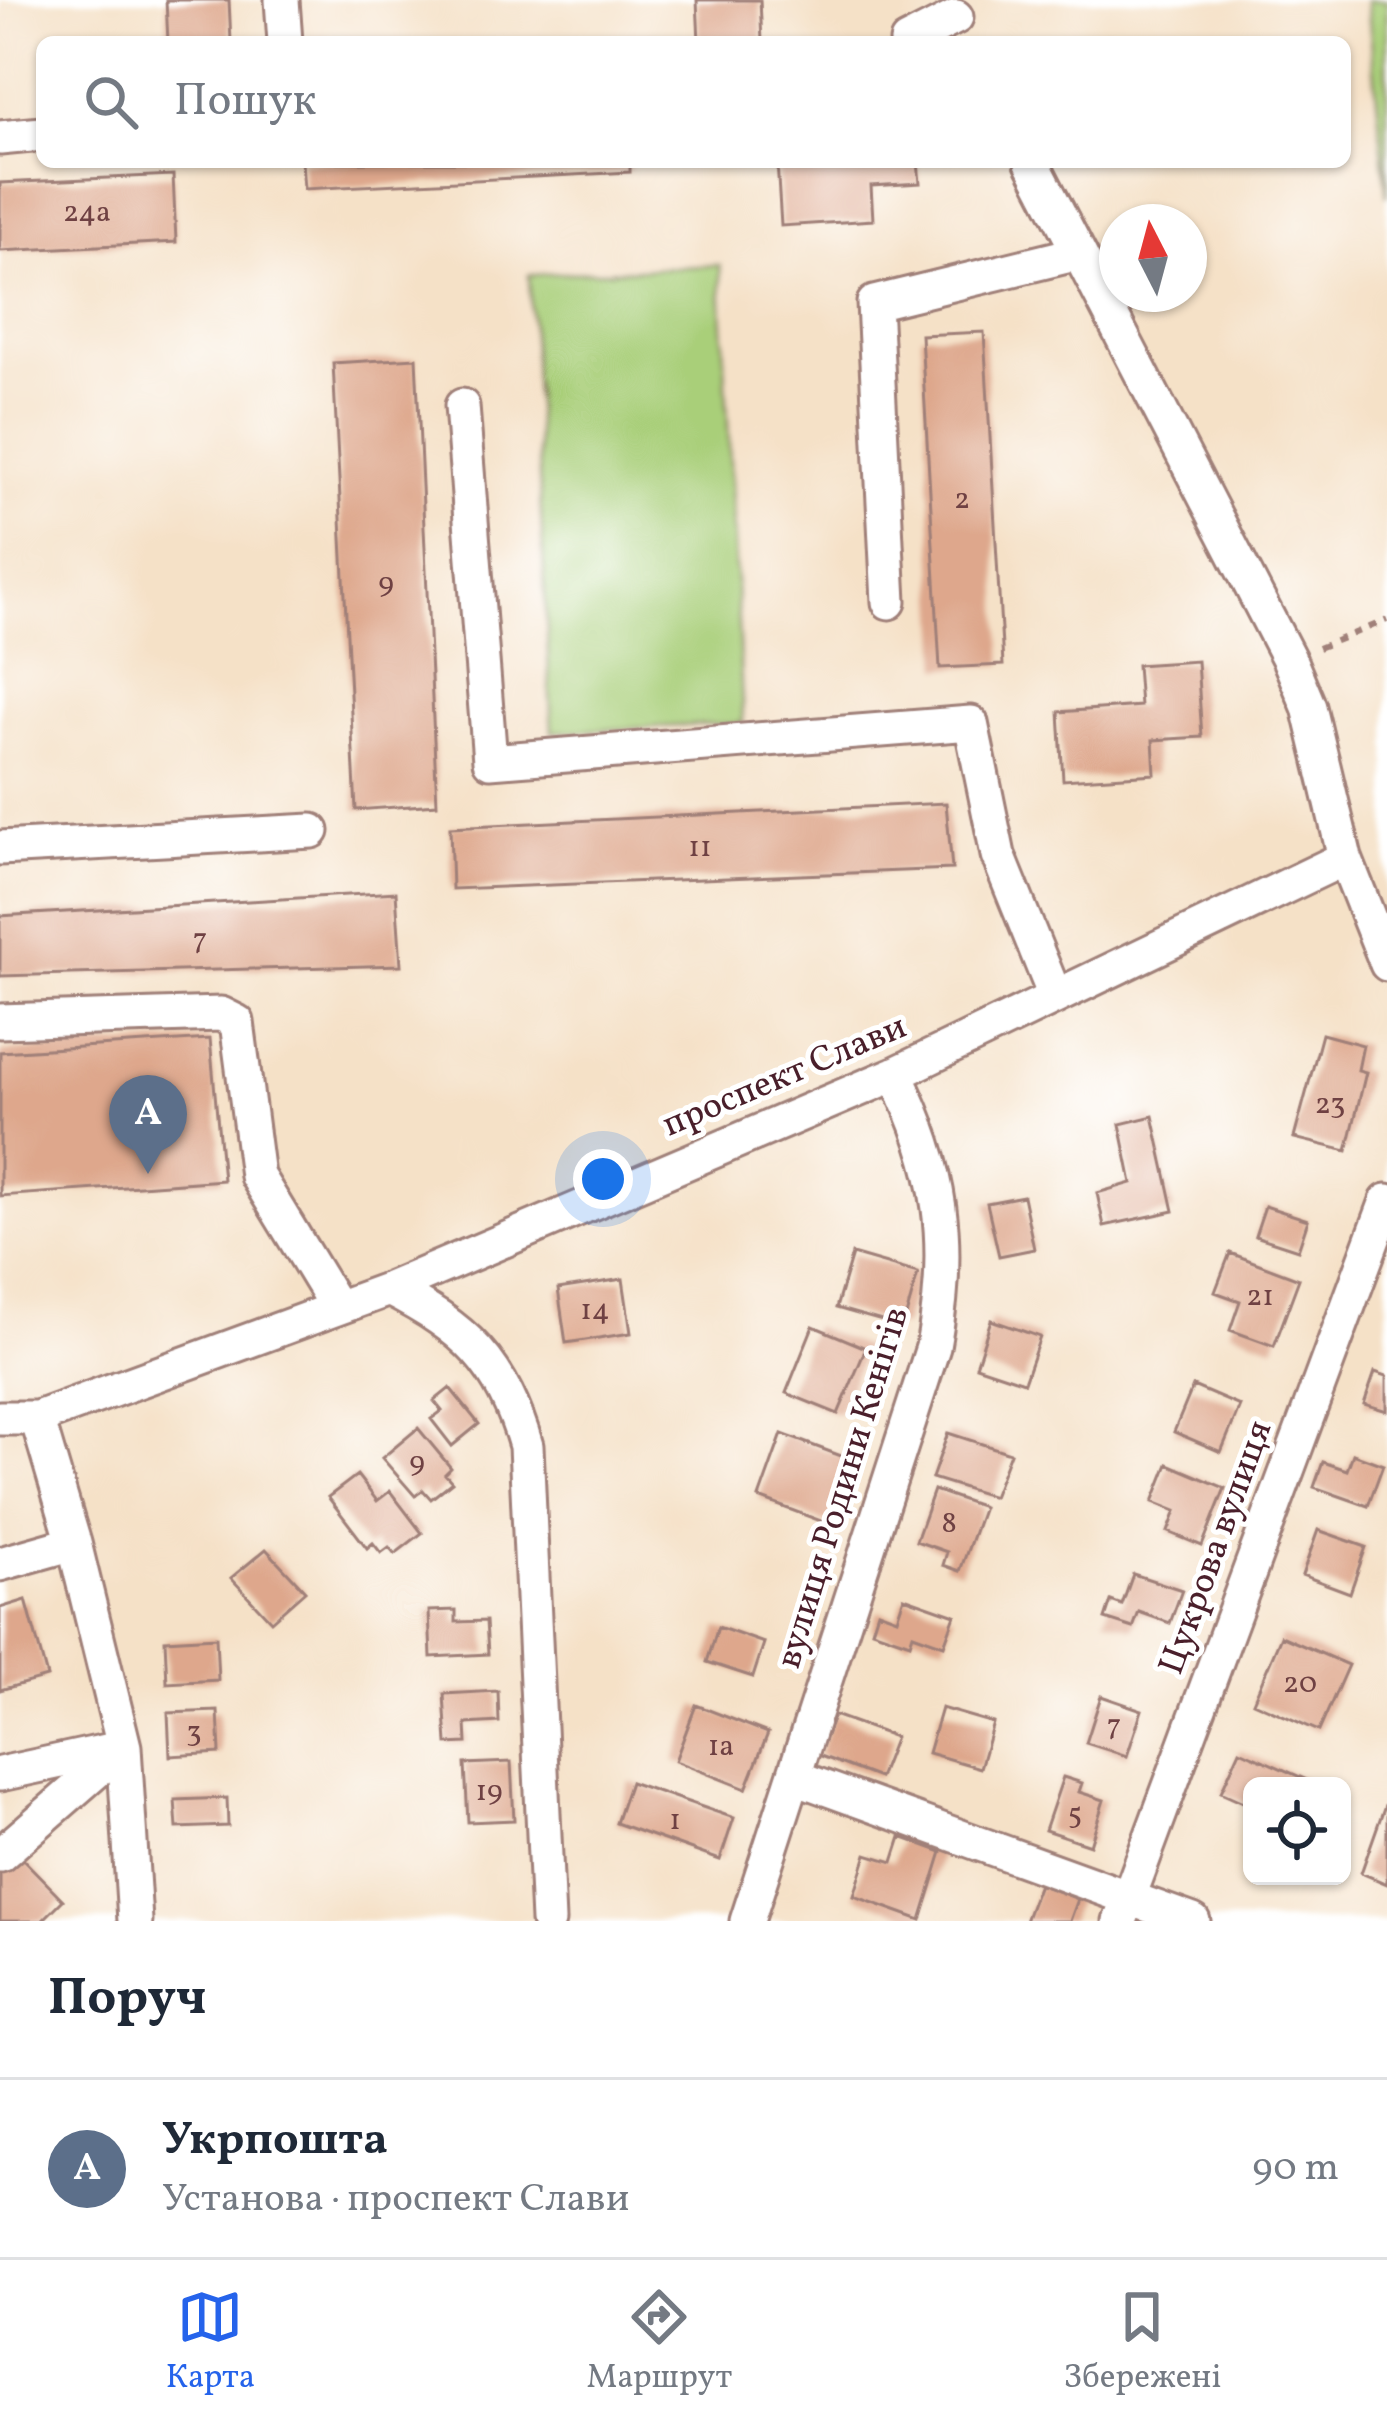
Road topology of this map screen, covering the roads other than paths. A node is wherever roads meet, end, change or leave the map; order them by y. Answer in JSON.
{"nodes":[{"id":1,"x":282,"y":0,"type":"edge"},
{"id":2,"x":957,"y":20,"type":"edge"},
{"id":3,"x":285,"y":36,"type":"edge"},
{"id":4,"x":921,"y":36,"type":"edge"},
{"id":5,"x":36,"y":134,"type":"edge"},
{"id":6,"x":0,"y":137,"type":"edge"},
{"id":7,"x":1035,"y":168,"type":"edge"},
{"id":8,"x":1079,"y":253,"type":"junction"},
{"id":9,"x":462,"y":406,"type":"dead end"},
{"id":10,"x":889,"y":602,"type":"dead end"},
{"id":11,"x":312,"y":830,"type":"dead end"},
{"id":12,"x":0,"y":848,"type":"edge"},
{"id":13,"x":1345,"y":858,"type":"junction"},
{"id":14,"x":1387,"y":964,"type":"edge"},
{"id":15,"x":1055,"y":996,"type":"junction"},
{"id":16,"x":0,"y":1021,"type":"edge"},
{"id":17,"x":896,"y":1074,"type":"junction"},
{"id":18,"x":1387,"y":1201,"type":"edge"},
{"id":19,"x":389,"y":1289,"type":"junction"},
{"id":20,"x":336,"y":1306,"type":"junction"},
{"id":21,"x":0,"y":1418,"type":"edge"},
{"id":22,"x":37,"y":1418,"type":"junction"},
{"id":23,"x":74,"y":1544,"type":"junction"},
{"id":24,"x":0,"y":1564,"type":"edge"},
{"id":25,"x":124,"y":1747,"type":"junction"},
{"id":26,"x":0,"y":1774,"type":"edge"},
{"id":27,"x":795,"y":1777,"type":"junction"},
{"id":28,"x":0,"y":1855,"type":"edge"},
{"id":29,"x":1124,"y":1910,"type":"edge"},
{"id":30,"x":135,"y":1921,"type":"edge"},
{"id":31,"x":548,"y":1921,"type":"edge"},
{"id":32,"x":747,"y":1921,"type":"edge"},
{"id":33,"x":1193,"y":1921,"type":"edge"}],
"edges":[{"from":1,"to":3,"type":"street"},
{"from":2,"to":4,"type":"street"},
{"from":5,"to":6,"type":"street"},
{"from":7,"to":8,"type":"street"},
{"from":8,"to":10,"type":"street"},
{"from":8,"to":13,"type":"street"},
{"from":9,"to":15,"type":"street"},
{"from":11,"to":12,"type":"street"},
{"from":13,"to":14,"type":"street"},
{"from":13,"to":15,"type":"street","name":"проспект Слави"},
{"from":15,"to":17,"type":"street","name":"проспект Слави"},
{"from":16,"to":20,"type":"street"},
{"from":17,"to":19,"type":"street","name":"проспект Слави"},
{"from":17,"to":27,"type":"street","name":"вулиця Родини Кенігів"},
{"from":18,"to":29,"type":"street","name":"Цукрова вулиця"},
{"from":19,"to":20,"type":"street","name":"проспект Слави"},
{"from":19,"to":31,"type":"street"},
{"from":20,"to":22,"type":"street","name":"проспект Слави"},
{"from":21,"to":22,"type":"street","name":"проспект Слави"},
{"from":22,"to":23,"type":"street"},
{"from":23,"to":24,"type":"street"},
{"from":23,"to":25,"type":"street"},
{"from":25,"to":26,"type":"street"},
{"from":25,"to":28,"type":"street"},
{"from":25,"to":30,"type":"street"},
{"from":27,"to":29,"type":"street"},
{"from":27,"to":32,"type":"street","name":"вулиця Родини Кенігів"},
{"from":29,"to":33,"type":"street"}]}
